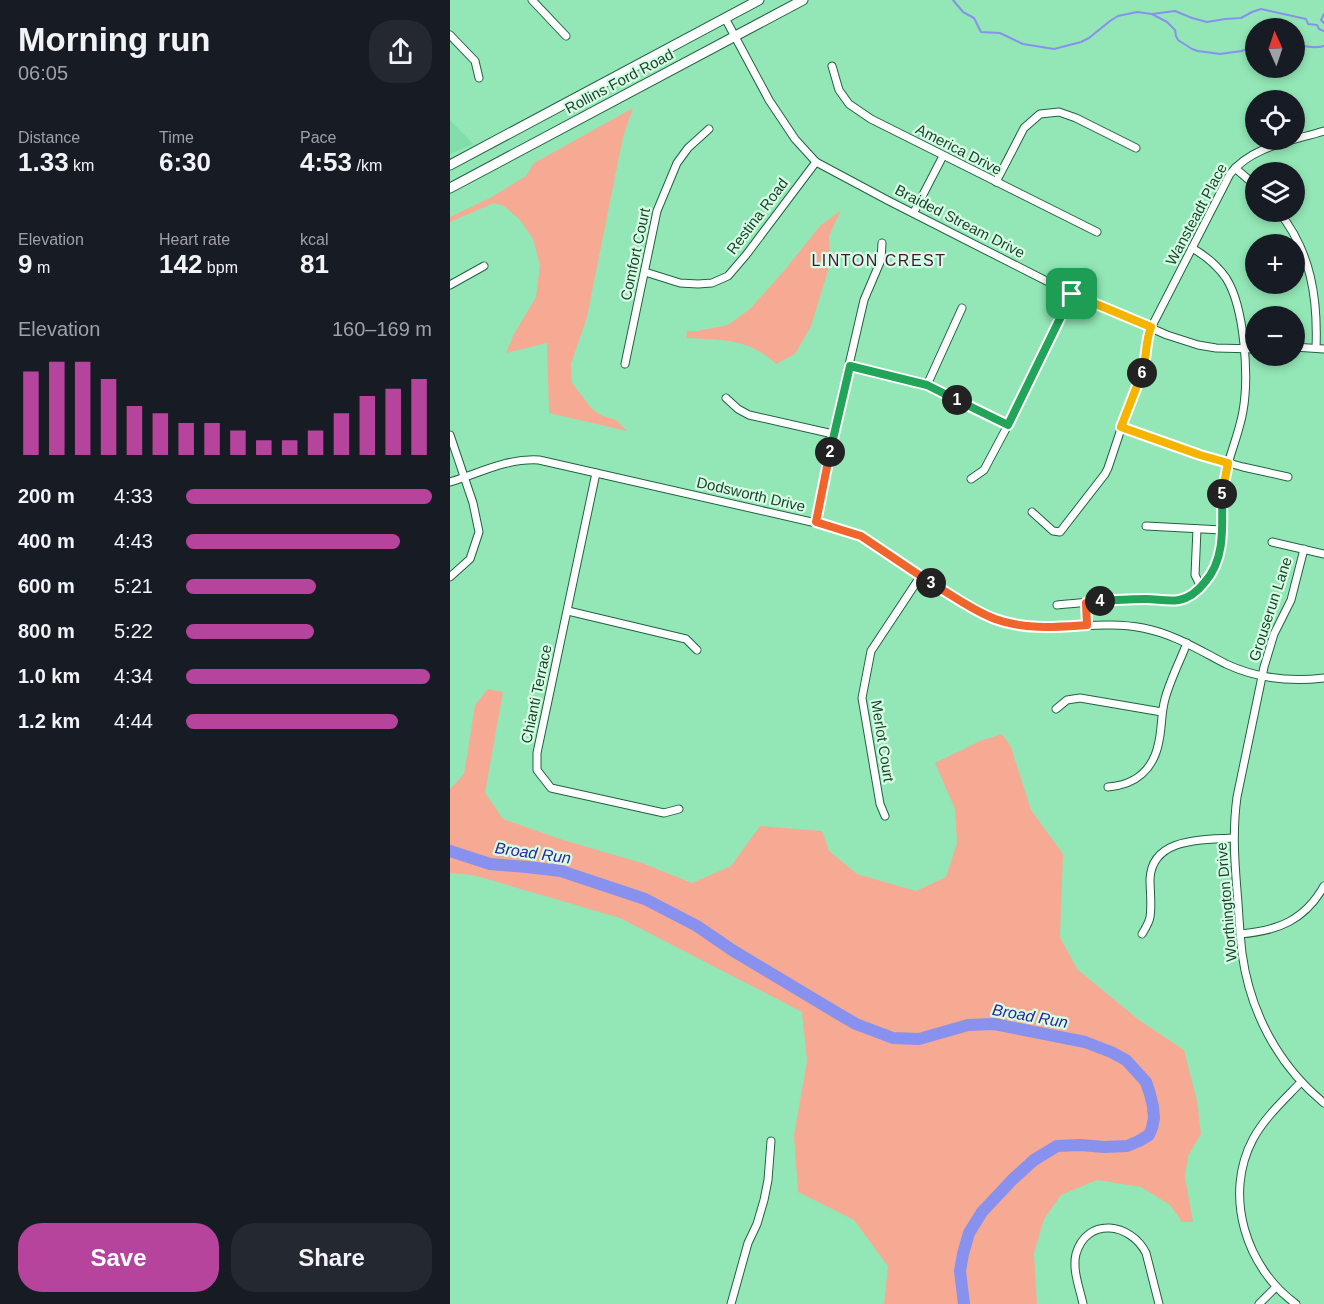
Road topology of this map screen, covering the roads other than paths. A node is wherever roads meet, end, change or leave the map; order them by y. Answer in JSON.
{"nodes":[{"id":1,"x":532,"y":0,"type":"edge"},
{"id":2,"x":759,"y":0,"type":"edge"},
{"id":3,"x":803,"y":0,"type":"edge"},
{"id":4,"x":725,"y":18,"type":"junction"},
{"id":5,"x":450,"y":35,"type":"edge"},
{"id":6,"x":566,"y":36,"type":"dead end"},
{"id":7,"x":735,"y":36,"type":"junction"},
{"id":8,"x":832,"y":66,"type":"dead end"},
{"id":9,"x":479,"y":78,"type":"dead end"},
{"id":10,"x":709,"y":129,"type":"dead end"},
{"id":11,"x":1324,"y":132,"type":"edge"},
{"id":12,"x":1136,"y":148,"type":"dead end"},
{"id":13,"x":943,"y":156,"type":"junction"},
{"id":14,"x":816,"y":162,"type":"junction"},
{"id":15,"x":450,"y":165,"type":"edge"},
{"id":16,"x":1234,"y":168,"type":"junction"},
{"id":17,"x":1245,"y":177,"type":"edge"},
{"id":18,"x":996,"y":182,"type":"junction"},
{"id":19,"x":450,"y":188,"type":"edge"},
{"id":20,"x":914,"y":212,"type":"junction"},
{"id":21,"x":1286,"y":222,"type":"edge"},
{"id":22,"x":1097,"y":232,"type":"dead end"},
{"id":23,"x":882,"y":243,"type":"dead end"},
{"id":24,"x":1192,"y":248,"type":"junction"},
{"id":25,"x":483,"y":266,"type":"dead end"},
{"id":26,"x":645,"y":272,"type":"junction"},
{"id":27,"x":450,"y":285,"type":"edge"},
{"id":28,"x":1072,"y":294,"type":"junction"},
{"id":29,"x":962,"y":308,"type":"dead end"},
{"id":30,"x":1151,"y":327,"type":"junction"},
{"id":31,"x":1305,"y":348,"type":"edge"},
{"id":32,"x":1316,"y":348,"type":"junction"},
{"id":33,"x":1324,"y":349,"type":"edge"},
{"id":34,"x":1244,"y":350,"type":"junction"},
{"id":35,"x":626,"y":364,"type":"dead end"},
{"id":36,"x":850,"y":366,"type":"junction"},
{"id":37,"x":927,"y":385,"type":"junction"},
{"id":38,"x":726,"y":398,"type":"dead end"},
{"id":39,"x":1008,"y":425,"type":"junction"},
{"id":40,"x":1121,"y":427,"type":"junction"},
{"id":41,"x":833,"y":434,"type":"junction"},
{"id":42,"x":450,"y":435,"type":"edge"},
{"id":43,"x":1228,"y":463,"type":"junction"},
{"id":44,"x":596,"y":473,"type":"junction"},
{"id":45,"x":1288,"y":477,"type":"dead end"},
{"id":46,"x":465,"y":478,"type":"junction"},
{"id":47,"x":971,"y":479,"type":"dead end"},
{"id":48,"x":450,"y":483,"type":"edge"},
{"id":49,"x":1032,"y":512,"type":"dead end"},
{"id":50,"x":816,"y":522,"type":"junction"},
{"id":51,"x":1146,"y":526,"type":"dead end"},
{"id":52,"x":1197,"y":529,"type":"junction"},
{"id":53,"x":1222,"y":530,"type":"junction"},
{"id":54,"x":1272,"y":542,"type":"dead end"},
{"id":55,"x":1304,"y":549,"type":"junction"},
{"id":56,"x":1324,"y":554,"type":"edge"},
{"id":57,"x":450,"y":577,"type":"edge"},
{"id":58,"x":920,"y":577,"type":"junction"},
{"id":59,"x":1201,"y":587,"type":"junction"},
{"id":60,"x":1086,"y":603,"type":"junction"},
{"id":61,"x":1057,"y":605,"type":"dead end"},
{"id":62,"x":568,"y":611,"type":"junction"},
{"id":63,"x":1087,"y":625,"type":"junction"},
{"id":64,"x":1187,"y":643,"type":"junction"},
{"id":65,"x":698,"y":650,"type":"dead end"},
{"id":66,"x":1262,"y":676,"type":"junction"},
{"id":67,"x":1324,"y":678,"type":"edge"},
{"id":68,"x":1056,"y":709,"type":"dead end"},
{"id":69,"x":1162,"y":712,"type":"junction"},
{"id":70,"x":1108,"y":787,"type":"dead end"},
{"id":71,"x":679,"y":809,"type":"dead end"},
{"id":72,"x":885,"y":816,"type":"dead end"},
{"id":73,"x":1233,"y":838,"type":"junction"},
{"id":74,"x":1324,"y":886,"type":"edge"},
{"id":75,"x":1142,"y":934,"type":"dead end"},
{"id":76,"x":1240,"y":934,"type":"junction"},
{"id":77,"x":1301,"y":1082,"type":"junction"},
{"id":78,"x":1324,"y":1103,"type":"edge"},
{"id":79,"x":771,"y":1141,"type":"dead end"},
{"id":80,"x":1276,"y":1287,"type":"junction"},
{"id":81,"x":731,"y":1304,"type":"edge"},
{"id":82,"x":1083,"y":1304,"type":"edge"},
{"id":83,"x":1159,"y":1304,"type":"edge"},
{"id":84,"x":1259,"y":1304,"type":"edge"},
{"id":85,"x":1296,"y":1304,"type":"edge"}],
"edges":[{"from":1,"to":6,"type":"street"},
{"from":2,"to":4,"type":"main road","name":"Rollins Ford Road"},
{"from":3,"to":7,"type":"main road","name":"Rollins Ford Road"},
{"from":4,"to":7,"type":"street","name":"Braided Stream Drive"},
{"from":4,"to":15,"type":"main road","name":"Rollins Ford Road"},
{"from":5,"to":9,"type":"street"},
{"from":7,"to":14,"type":"street","name":"Braided Stream Drive"},
{"from":7,"to":19,"type":"main road","name":"Rollins Ford Road"},
{"from":8,"to":13,"type":"street","name":"America Drive"},
{"from":10,"to":26,"type":"street","name":"Comfort Court"},
{"from":11,"to":16,"type":"street","name":"Wansteadt Place"},
{"from":12,"to":18,"type":"street"},
{"from":13,"to":18,"type":"street","name":"America Drive"},
{"from":13,"to":20,"type":"street"},
{"from":14,"to":20,"type":"street","name":"Braided Stream Drive"},
{"from":14,"to":26,"type":"street","name":"Restina Road"},
{"from":16,"to":17,"type":"street"},
{"from":16,"to":24,"type":"street","name":"Wansteadt Place"},
{"from":18,"to":22,"type":"street","name":"America Drive"},
{"from":20,"to":28,"type":"street","name":"Braided Stream Drive"},
{"from":21,"to":32,"type":"street"},
{"from":23,"to":36,"type":"street"},
{"from":24,"to":30,"type":"street","name":"Wansteadt Place"},
{"from":24,"to":34,"type":"street"},
{"from":25,"to":27,"type":"street"},
{"from":26,"to":35,"type":"street","name":"Comfort Court"},
{"from":28,"to":30,"type":"street","name":"Braided Stream Drive"},
{"from":28,"to":39,"type":"street"},
{"from":29,"to":37,"type":"street"},
{"from":30,"to":34,"type":"street","name":"Braided Stream Drive"},
{"from":30,"to":40,"type":"street","name":"Wansteadt Place"},
{"from":31,"to":32,"type":"street"},
{"from":32,"to":33,"type":"street"},
{"from":34,"to":43,"type":"street"},
{"from":36,"to":37,"type":"street"},
{"from":36,"to":41,"type":"street"},
{"from":37,"to":39,"type":"street"},
{"from":38,"to":41,"type":"street"},
{"from":39,"to":47,"type":"street"},
{"from":40,"to":43,"type":"street"},
{"from":40,"to":49,"type":"street","name":"Wansteadt Place"},
{"from":41,"to":50,"type":"street"},
{"from":42,"to":46,"type":"street"},
{"from":43,"to":45,"type":"street"},
{"from":43,"to":53,"type":"street"},
{"from":44,"to":46,"type":"street","name":"Dodsworth Drive"},
{"from":44,"to":50,"type":"street","name":"Dodsworth Drive"},
{"from":44,"to":62,"type":"street","name":"Chianti Terrace"},
{"from":46,"to":48,"type":"street","name":"Dodsworth Drive"},
{"from":46,"to":57,"type":"street"},
{"from":50,"to":58,"type":"street","name":"Dodsworth Drive"},
{"from":51,"to":52,"type":"street"},
{"from":52,"to":53,"type":"street"},
{"from":52,"to":59,"type":"street"},
{"from":53,"to":59,"type":"street"},
{"from":54,"to":55,"type":"street","name":"Grouserun Lane"},
{"from":55,"to":56,"type":"street","name":"Grouserun Lane"},
{"from":55,"to":66,"type":"street","name":"Grouserun Lane"},
{"from":58,"to":63,"type":"street","name":"Dodsworth Drive"},
{"from":58,"to":72,"type":"street","name":"Merlot Court"},
{"from":59,"to":60,"type":"street"},
{"from":60,"to":61,"type":"street"},
{"from":60,"to":63,"type":"street"},
{"from":62,"to":65,"type":"street"},
{"from":62,"to":71,"type":"street","name":"Chianti Terrace"},
{"from":63,"to":64,"type":"street","name":"Dodsworth Drive"},
{"from":64,"to":66,"type":"street","name":"Dodsworth Drive"},
{"from":64,"to":69,"type":"street"},
{"from":66,"to":67,"type":"street","name":"Dodsworth Drive"},
{"from":66,"to":73,"type":"street","name":"Worthington Drive"},
{"from":68,"to":69,"type":"street"},
{"from":69,"to":70,"type":"street"},
{"from":73,"to":75,"type":"street"},
{"from":73,"to":76,"type":"street","name":"Worthington Drive"},
{"from":74,"to":76,"type":"street"},
{"from":76,"to":77,"type":"street","name":"Worthington Drive"},
{"from":77,"to":78,"type":"street","name":"Worthington Drive"},
{"from":77,"to":80,"type":"street"},
{"from":79,"to":81,"type":"street"},
{"from":80,"to":84,"type":"street"},
{"from":80,"to":85,"type":"street"},
{"from":82,"to":83,"type":"street"}]}
